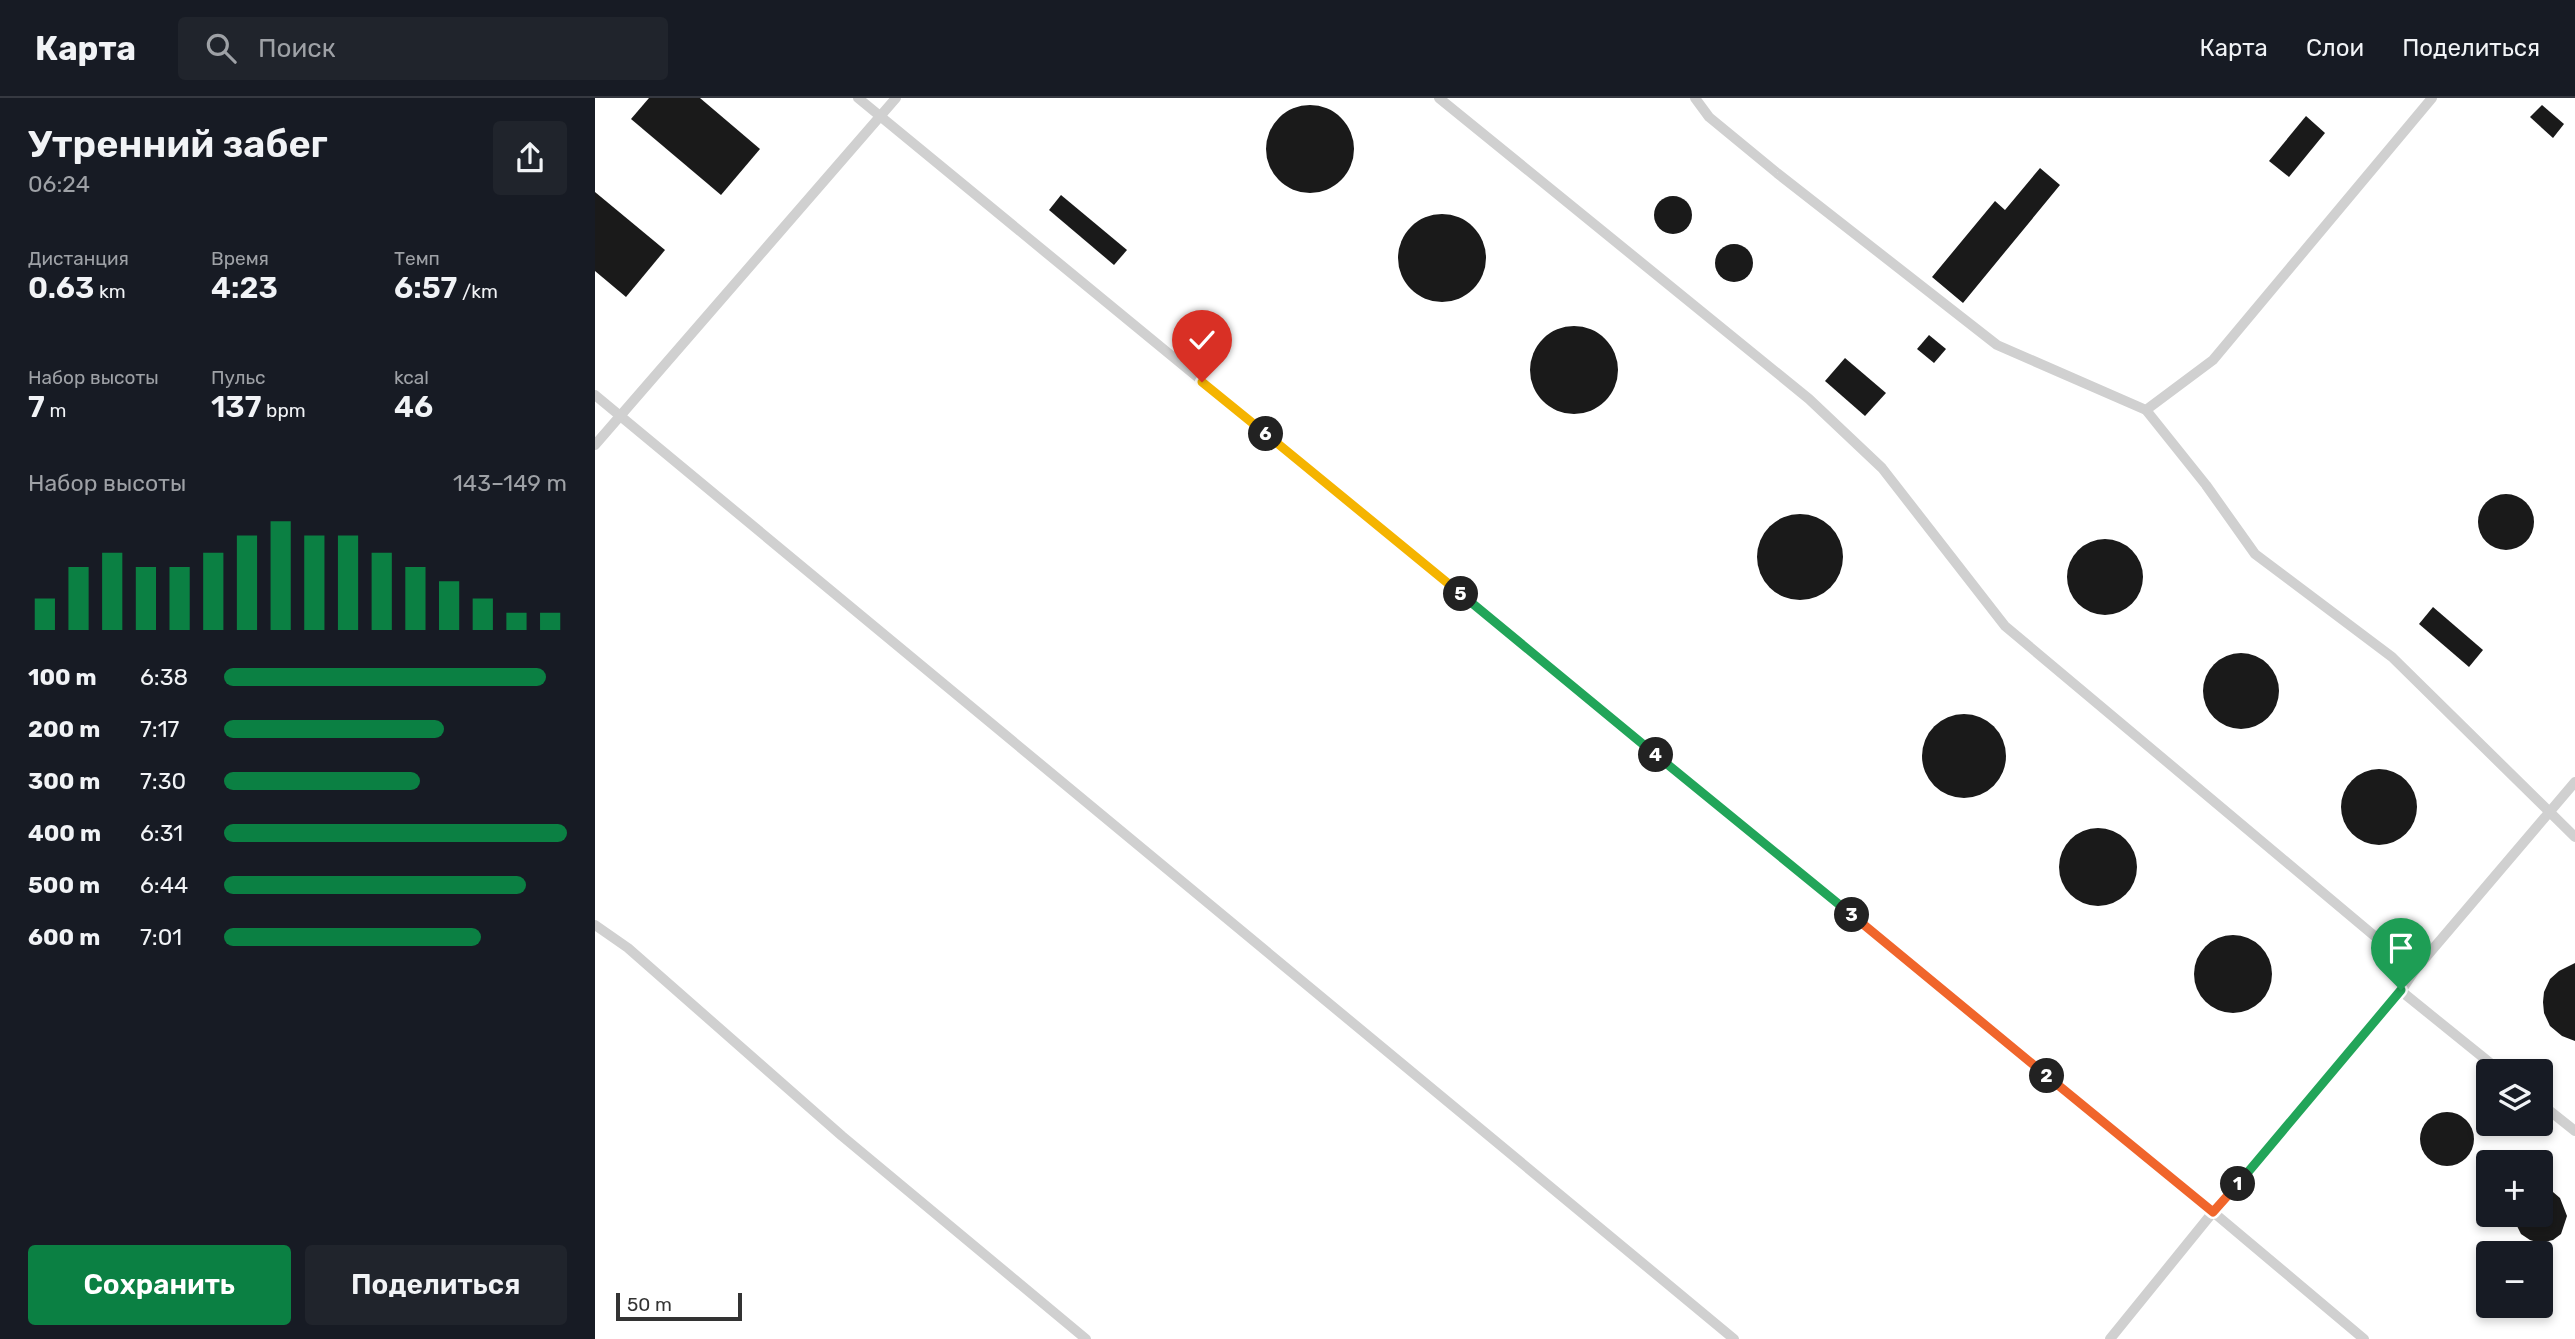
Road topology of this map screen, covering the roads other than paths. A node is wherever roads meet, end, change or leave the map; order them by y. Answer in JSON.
{"nodes":[{"id":1,"x":858,"y":98,"type":"edge"},
{"id":2,"x":895,"y":98,"type":"edge"},
{"id":3,"x":1439,"y":98,"type":"edge"},
{"id":4,"x":1695,"y":98,"type":"edge"},
{"id":5,"x":2432,"y":98,"type":"edge"},
{"id":6,"x":880,"y":116,"type":"junction"},
{"id":7,"x":595,"y":395,"type":"edge"},
{"id":8,"x":2146,"y":410,"type":"junction"},
{"id":9,"x":620,"y":418,"type":"junction"},
{"id":10,"x":595,"y":445,"type":"edge"},
{"id":11,"x":2575,"y":782,"type":"edge"},
{"id":12,"x":2550,"y":813,"type":"junction"},
{"id":13,"x":2575,"y":837,"type":"edge"},
{"id":14,"x":595,"y":925,"type":"edge"},
{"id":15,"x":2415,"y":970,"type":"junction"},
{"id":16,"x":2401,"y":990,"type":"junction"},
{"id":17,"x":2485,"y":1059,"type":"edge"},
{"id":18,"x":2553,"y":1114,"type":"edge"},
{"id":19,"x":2575,"y":1131,"type":"edge"},
{"id":20,"x":2213,"y":1212,"type":"junction"},
{"id":21,"x":1086,"y":1339,"type":"edge"},
{"id":22,"x":1734,"y":1339,"type":"edge"},
{"id":23,"x":2110,"y":1339,"type":"edge"},
{"id":24,"x":2364,"y":1339,"type":"edge"}],
"edges":[{"from":1,"to":6,"type":"lane"},
{"from":2,"to":6,"type":"lane"},
{"from":3,"to":15,"type":"lane"},
{"from":4,"to":8,"type":"lane"},
{"from":5,"to":8,"type":"lane"},
{"from":6,"to":9,"type":"lane"},
{"from":6,"to":20,"type":"lane"},
{"from":7,"to":9,"type":"lane"},
{"from":8,"to":12,"type":"lane"},
{"from":9,"to":10,"type":"lane"},
{"from":9,"to":22,"type":"lane"},
{"from":11,"to":12,"type":"lane"},
{"from":12,"to":13,"type":"lane"},
{"from":12,"to":15,"type":"lane"},
{"from":14,"to":21,"type":"lane"},
{"from":15,"to":16,"type":"lane"},
{"from":16,"to":17,"type":"lane"},
{"from":16,"to":20,"type":"lane"},
{"from":18,"to":19,"type":"lane"},
{"from":20,"to":23,"type":"lane"},
{"from":20,"to":24,"type":"lane"}]}
